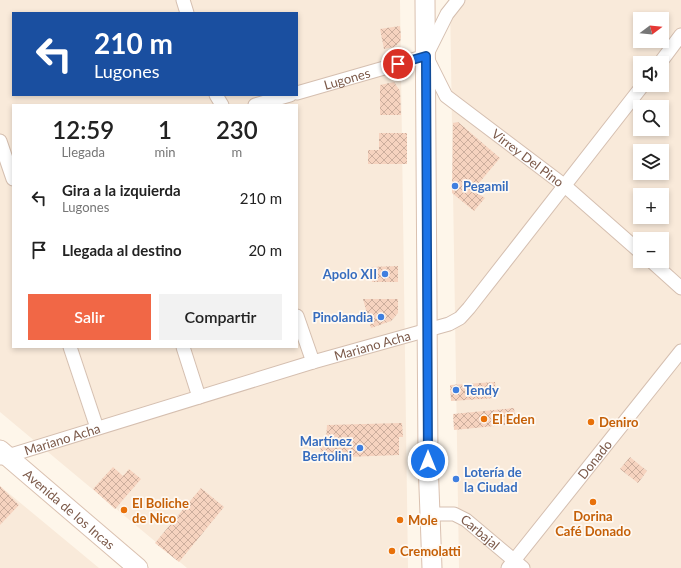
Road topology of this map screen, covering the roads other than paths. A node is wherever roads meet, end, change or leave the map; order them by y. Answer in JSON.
{"nodes":[{"id":1,"x":183,"y":0,"type":"edge"},
{"id":2,"x":425,"y":0,"type":"edge"},
{"id":3,"x":458,"y":0,"type":"edge"},
{"id":4,"x":188,"y":12,"type":"edge"},
{"id":5,"x":681,"y":35,"type":"edge"},
{"id":6,"x":426,"y":56,"type":"junction"},
{"id":7,"x":665,"y":56,"type":"edge"},
{"id":8,"x":638,"y":92,"type":"edge"},
{"id":9,"x":298,"y":93,"type":"edge"},
{"id":10,"x":286,"y":96,"type":"edge"},
{"id":11,"x":258,"y":104,"type":"edge"},
{"id":12,"x":0,"y":141,"type":"edge"},
{"id":13,"x":9,"y":176,"type":"edge"},
{"id":14,"x":565,"y":186,"type":"junction"},
{"id":15,"x":633,"y":246,"type":"edge"},
{"id":16,"x":659,"y":268,"type":"edge"},
{"id":17,"x":681,"y":288,"type":"edge"},
{"id":18,"x":298,"y":319,"type":"edge"},
{"id":19,"x":428,"y":330,"type":"junction"},
{"id":20,"x":70,"y":348,"type":"edge"},
{"id":21,"x":183,"y":348,"type":"edge"},
{"id":22,"x":681,"y":351,"type":"edge"},
{"id":23,"x":313,"y":362,"type":"junction"},
{"id":24,"x":199,"y":397,"type":"junction"},
{"id":25,"x":98,"y":428,"type":"junction"},
{"id":26,"x":2,"y":455,"type":"edge"},
{"id":27,"x":430,"y":514,"type":"junction"},
{"id":28,"x":515,"y":566,"type":"edge"},
{"id":29,"x":138,"y":568,"type":"edge"},
{"id":30,"x":430,"y":568,"type":"edge"}],
"edges":[{"from":1,"to":4,"type":"street"},
{"from":2,"to":6,"type":"main road"},
{"from":3,"to":6,"type":"street"},
{"from":5,"to":7,"type":"street"},
{"from":6,"to":9,"type":"street","name":"Lugones"},
{"from":6,"to":14,"type":"street","name":"Virrey Del Pino"},
{"from":6,"to":19,"type":"main road"},
{"from":8,"to":14,"type":"street","name":"Mariano Acha"},
{"from":10,"to":11,"type":"street"},
{"from":12,"to":13,"type":"street"},
{"from":14,"to":15,"type":"street","name":"Virrey Del Pino"},
{"from":14,"to":19,"type":"street","name":"Mariano Acha"},
{"from":16,"to":17,"type":"street"},
{"from":18,"to":23,"type":"street"},
{"from":19,"to":23,"type":"street","name":"Mariano Acha"},
{"from":19,"to":27,"type":"main road"},
{"from":20,"to":25,"type":"street"},
{"from":21,"to":24,"type":"street"},
{"from":22,"to":28,"type":"street","name":"Donado"},
{"from":23,"to":24,"type":"street","name":"Mariano Acha"},
{"from":24,"to":25,"type":"street","name":"Mariano Acha"},
{"from":25,"to":26,"type":"street","name":"Mariano Acha"},
{"from":26,"to":29,"type":"main road","name":"Avenida de los Incas"},
{"from":27,"to":28,"type":"street","name":"Carbajal"},
{"from":27,"to":30,"type":"main road"}]}
